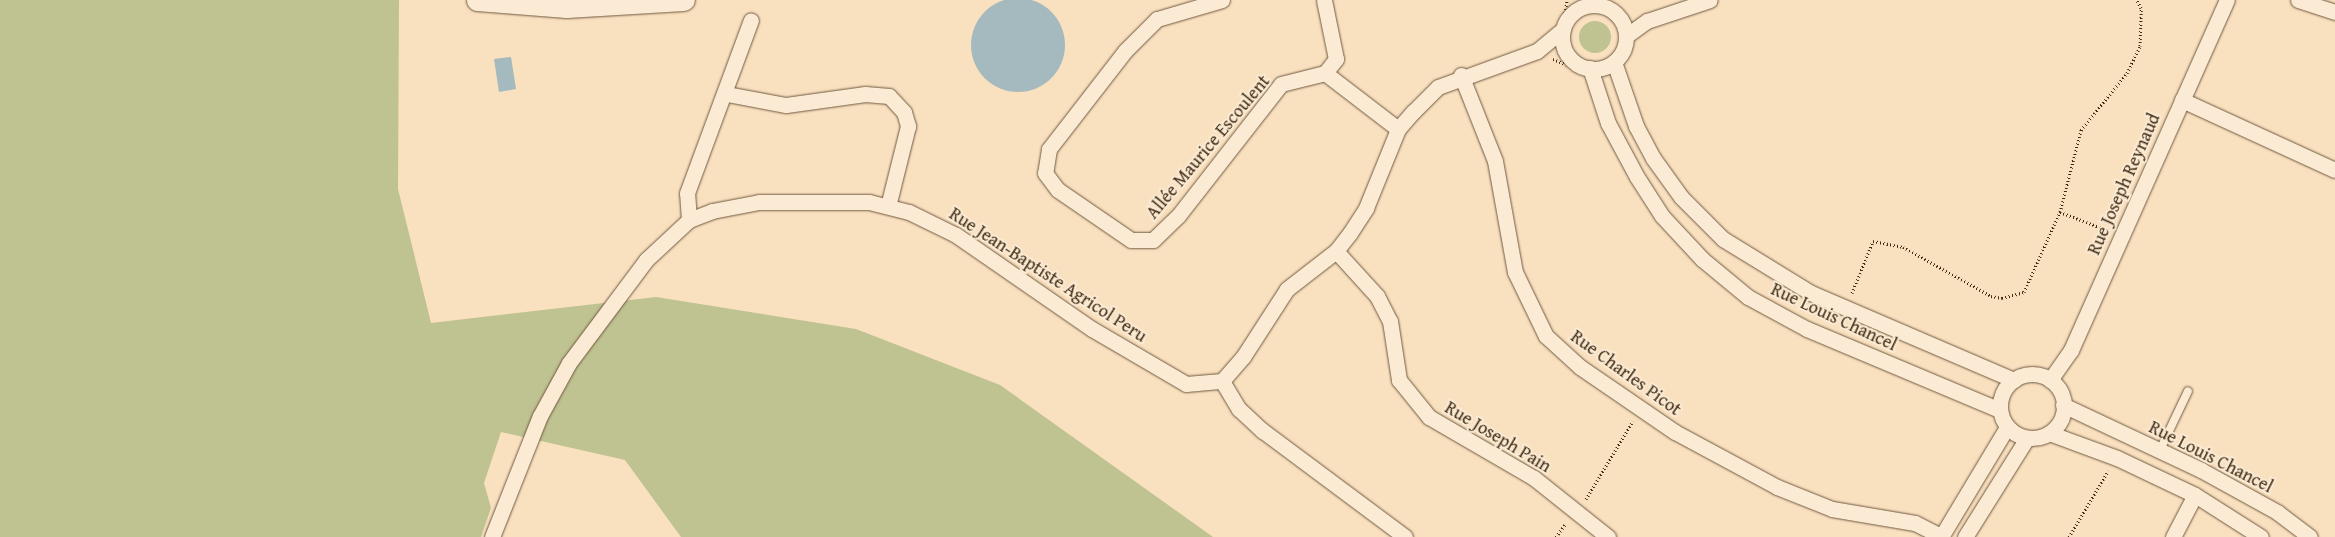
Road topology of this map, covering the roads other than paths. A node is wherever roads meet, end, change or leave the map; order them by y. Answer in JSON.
{"nodes":[{"id":1,"x":485,"y":0,"type":"edge"},
{"id":2,"x":684,"y":0,"type":"edge"},
{"id":3,"x":1222,"y":0,"type":"edge"},
{"id":4,"x":1324,"y":0,"type":"edge"},
{"id":5,"x":1710,"y":0,"type":"edge"},
{"id":6,"x":2227,"y":0,"type":"edge"},
{"id":7,"x":2298,"y":0,"type":"edge"},
{"id":8,"x":1603,"y":2,"type":"edge"},
{"id":9,"x":1576,"y":5,"type":"edge"},
{"id":10,"x":2335,"y":12,"type":"edge"},
{"id":11,"x":751,"y":20,"type":"dead end"},
{"id":12,"x":1626,"y":26,"type":"junction"},
{"id":13,"x":1563,"y":29,"type":"junction"},
{"id":14,"x":1537,"y":51,"type":"junction"},
{"id":15,"x":1567,"y":54,"type":"junction"},
{"id":16,"x":1614,"y":62,"type":"junction"},
{"id":17,"x":1590,"y":68,"type":"junction"},
{"id":18,"x":1324,"y":73,"type":"junction"},
{"id":19,"x":1461,"y":75,"type":"junction"},
{"id":20,"x":727,"y":94,"type":"junction"},
{"id":21,"x":2182,"y":100,"type":"junction"},
{"id":22,"x":1398,"y":129,"type":"junction"},
{"id":23,"x":2335,"y":170,"type":"edge"},
{"id":24,"x":888,"y":206,"type":"junction"},
{"id":25,"x":689,"y":220,"type":"junction"},
{"id":26,"x":1336,"y":251,"type":"junction"},
{"id":27,"x":2017,"y":375,"type":"junction"},
{"id":28,"x":2051,"y":378,"type":"junction"},
{"id":29,"x":1222,"y":381,"type":"junction"},
{"id":30,"x":2188,"y":391,"type":"dead end"},
{"id":31,"x":2063,"y":405,"type":"junction"},
{"id":32,"x":2000,"y":410,"type":"junction"},
{"id":33,"x":2007,"y":427,"type":"junction"},
{"id":34,"x":2049,"y":433,"type":"junction"},
{"id":35,"x":2027,"y":438,"type":"junction"},
{"id":36,"x":2160,"y":450,"type":"junction"},
{"id":37,"x":2194,"y":495,"type":"junction"},
{"id":38,"x":492,"y":537,"type":"edge"},
{"id":39,"x":1405,"y":537,"type":"edge"},
{"id":40,"x":1608,"y":537,"type":"edge"},
{"id":41,"x":1941,"y":537,"type":"edge"},
{"id":42,"x":1965,"y":537,"type":"edge"},
{"id":43,"x":2173,"y":537,"type":"edge"},
{"id":44,"x":2261,"y":537,"type":"edge"},
{"id":45,"x":2310,"y":537,"type":"edge"}],
"edges":[{"from":1,"to":2,"type":"street"},
{"from":3,"to":18,"type":"street","name":"Allée Maurice Escoulent"},
{"from":4,"to":18,"type":"street"},
{"from":5,"to":12,"type":"street"},
{"from":6,"to":21,"type":"street","name":"Rue Joseph Reynaud"},
{"from":7,"to":10,"type":"street"},
{"from":8,"to":9,"type":"street"},
{"from":8,"to":12,"type":"street"},
{"from":9,"to":13,"type":"street"},
{"from":11,"to":20,"type":"street"},
{"from":12,"to":16,"type":"street"},
{"from":13,"to":14,"type":"street"},
{"from":13,"to":15,"type":"street"},
{"from":14,"to":15,"type":"street"},
{"from":14,"to":19,"type":"street"},
{"from":15,"to":17,"type":"street"},
{"from":16,"to":17,"type":"street"},
{"from":16,"to":27,"type":"street","name":"Rue Louis Chancel"},
{"from":17,"to":32,"type":"street","name":"Rue Louis Chancel"},
{"from":18,"to":22,"type":"street"},
{"from":19,"to":22,"type":"street"},
{"from":19,"to":41,"type":"street","name":"Rue Charles Picot"},
{"from":20,"to":24,"type":"street"},
{"from":20,"to":25,"type":"street"},
{"from":21,"to":23,"type":"street"},
{"from":21,"to":28,"type":"street","name":"Rue Joseph Reynaud"},
{"from":22,"to":26,"type":"street"},
{"from":24,"to":25,"type":"street","name":"Rue Jean-Baptiste Agricol Peru"},
{"from":24,"to":29,"type":"street","name":"Rue Jean-Baptiste Agricol Peru"},
{"from":25,"to":38,"type":"street","name":"Rue Jean-Baptiste Agricol Peru"},
{"from":26,"to":29,"type":"street"},
{"from":26,"to":40,"type":"street","name":"Rue Joseph Pain"},
{"from":27,"to":28,"type":"street"},
{"from":27,"to":32,"type":"street"},
{"from":28,"to":31,"type":"street"},
{"from":29,"to":39,"type":"street"},
{"from":30,"to":36,"type":"lane"},
{"from":31,"to":34,"type":"street"},
{"from":31,"to":36,"type":"street","name":"Rue Louis Chancel"},
{"from":32,"to":33,"type":"street"},
{"from":33,"to":35,"type":"street"},
{"from":33,"to":41,"type":"street"},
{"from":34,"to":35,"type":"street"},
{"from":34,"to":37,"type":"street"},
{"from":35,"to":42,"type":"street"},
{"from":36,"to":45,"type":"street","name":"Rue Louis Chancel"},
{"from":37,"to":43,"type":"street"},
{"from":37,"to":44,"type":"street"}]}
